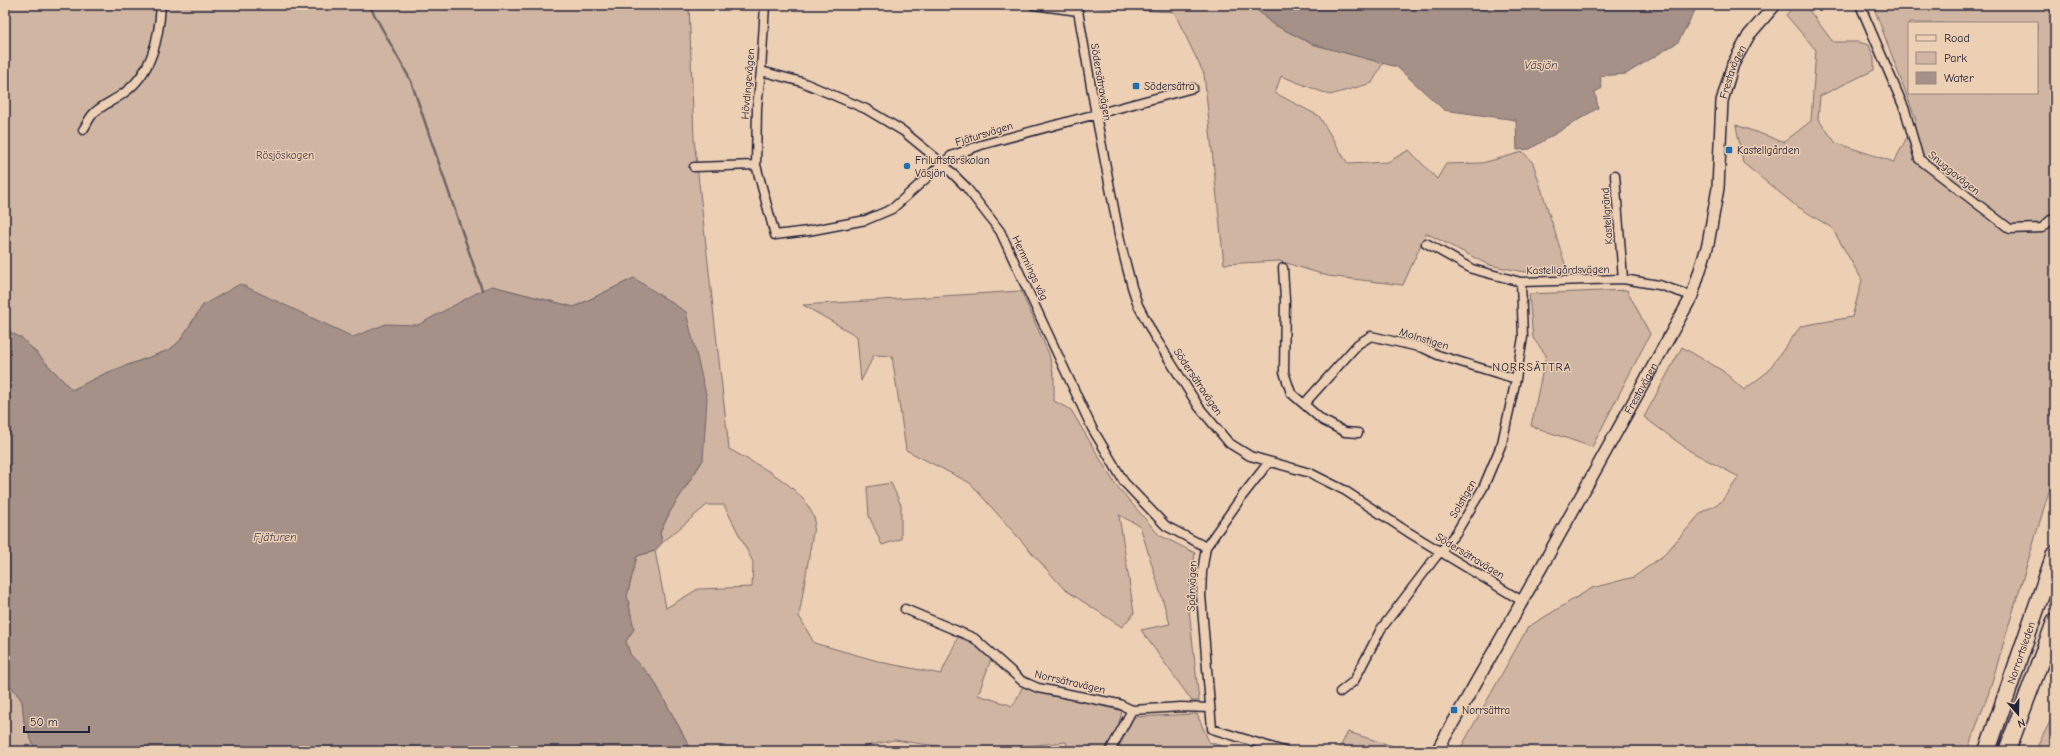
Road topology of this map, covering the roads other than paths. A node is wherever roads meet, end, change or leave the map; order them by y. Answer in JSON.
{"nodes":[{"id":1,"x":161,"y":5,"type":"edge"},
{"id":2,"x":765,"y":5,"type":"edge"},
{"id":3,"x":1033,"y":5,"type":"edge"},
{"id":4,"x":1775,"y":5,"type":"edge"},
{"id":5,"x":1860,"y":5,"type":"edge"},
{"id":6,"x":1078,"y":8,"type":"edge"},
{"id":7,"x":761,"y":71,"type":"junction"},
{"id":8,"x":1193,"y":88,"type":"dead end"},
{"id":9,"x":1096,"y":115,"type":"junction"},
{"id":10,"x":83,"y":130,"type":"dead end"},
{"id":11,"x":942,"y":162,"type":"junction"},
{"id":12,"x":756,"y":165,"type":"junction"},
{"id":13,"x":694,"y":167,"type":"dead end"},
{"id":14,"x":1615,"y":175,"type":"dead end"},
{"id":15,"x":2055,"y":216,"type":"edge"},
{"id":16,"x":775,"y":235,"type":"joint"},
{"id":17,"x":1426,"y":243,"type":"dead end"},
{"id":18,"x":1283,"y":268,"type":"dead end"},
{"id":19,"x":1623,"y":279,"type":"junction"},
{"id":20,"x":1521,"y":282,"type":"junction"},
{"id":21,"x":1692,"y":296,"type":"junction"},
{"id":22,"x":1516,"y":379,"type":"junction"},
{"id":23,"x":1304,"y":404,"type":"junction"},
{"id":24,"x":1358,"y":433,"type":"dead end"},
{"id":25,"x":1270,"y":462,"type":"junction"},
{"id":26,"x":1206,"y":546,"type":"junction"},
{"id":27,"x":1441,"y":552,"type":"junction"},
{"id":28,"x":2055,"y":554,"type":"edge"},
{"id":29,"x":1522,"y":601,"type":"junction"},
{"id":30,"x":905,"y":609,"type":"dead end"},
{"id":31,"x":2055,"y":622,"type":"edge"},
{"id":32,"x":1340,"y":692,"type":"dead end"},
{"id":33,"x":1209,"y":708,"type":"junction"},
{"id":34,"x":1132,"y":710,"type":"junction"},
{"id":35,"x":1110,"y":751,"type":"edge"},
{"id":36,"x":1284,"y":751,"type":"edge"},
{"id":37,"x":1437,"y":751,"type":"edge"},
{"id":38,"x":1987,"y":751,"type":"edge"},
{"id":39,"x":2007,"y":751,"type":"edge"}],
"edges":[{"from":1,"to":10,"type":"street"},
{"from":2,"to":7,"type":"street","name":"Hövdingevägen"},
{"from":3,"to":6,"type":"street"},
{"from":4,"to":21,"type":"street","name":"Frestavägen"},
{"from":5,"to":15,"type":"street","name":"Snuggavägen"},
{"from":6,"to":9,"type":"street","name":"Södersätravägen"},
{"from":7,"to":11,"type":"street","name":"Hemmings väg"},
{"from":7,"to":12,"type":"street","name":"Hövdingevägen"},
{"from":8,"to":9,"type":"street","name":"Fjätursvägen"},
{"from":9,"to":11,"type":"street","name":"Fjätursvägen"},
{"from":9,"to":25,"type":"street","name":"Södersätravägen"},
{"from":11,"to":16,"type":"street","name":"Fjätursvägen"},
{"from":11,"to":26,"type":"street","name":"Hemmings väg"},
{"from":12,"to":13,"type":"street"},
{"from":12,"to":16,"type":"street","name":"Hövdingevägen"},
{"from":14,"to":19,"type":"street","name":"Kastellgränd"},
{"from":17,"to":20,"type":"street","name":"Kastellgårdsvägen"},
{"from":18,"to":23,"type":"street"},
{"from":19,"to":20,"type":"street","name":"Kastellgårdsvägen"},
{"from":19,"to":21,"type":"street","name":"Kastellgårdsvägen"},
{"from":20,"to":22,"type":"street","name":"Solstigen"},
{"from":21,"to":29,"type":"street","name":"Frestavägen"},
{"from":22,"to":23,"type":"street","name":"Molnstigen"},
{"from":22,"to":27,"type":"street","name":"Solstigen"},
{"from":23,"to":24,"type":"street"},
{"from":25,"to":26,"type":"street","name":"Spånvägen"},
{"from":25,"to":27,"type":"street","name":"Södersätravägen"},
{"from":26,"to":33,"type":"street","name":"Spånvägen"},
{"from":27,"to":29,"type":"street","name":"Södersätravägen"},
{"from":27,"to":32,"type":"street","name":"Solstigen"},
{"from":28,"to":38,"type":"highway","name":"Norrortsleden"},
{"from":29,"to":37,"type":"street","name":"Frestavägen"},
{"from":30,"to":34,"type":"street","name":"Norrsätravägen"},
{"from":31,"to":39,"type":"highway","name":"Norrortsleden"},
{"from":33,"to":34,"type":"street","name":"Norrsätravägen"},
{"from":33,"to":36,"type":"street"},
{"from":34,"to":35,"type":"street"}]}
